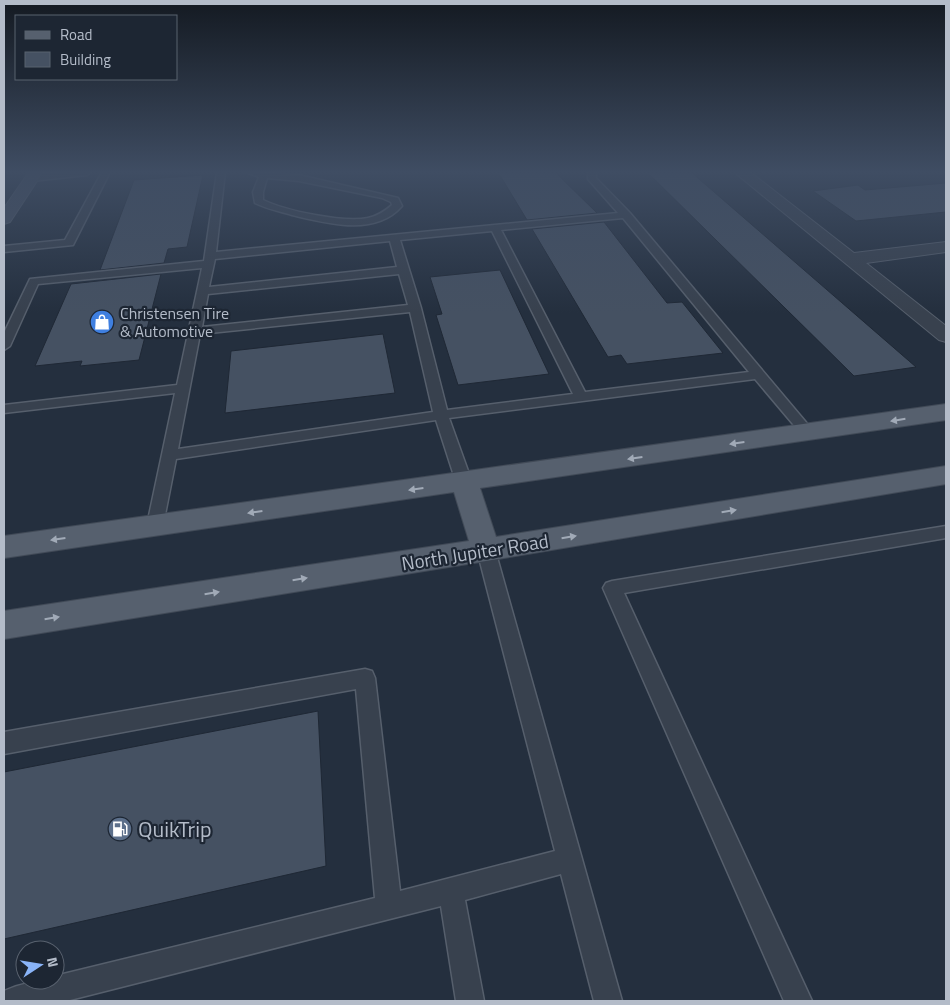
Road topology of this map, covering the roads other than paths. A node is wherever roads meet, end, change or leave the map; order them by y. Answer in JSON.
{"nodes":[{"id":1,"x":81,"y":219,"type":"edge"},
{"id":2,"x":215,"y":219,"type":"edge"},
{"id":3,"x":328,"y":219,"type":"edge"},
{"id":4,"x":375,"y":219,"type":"edge"},
{"id":5,"x":587,"y":219,"type":"edge"},
{"id":6,"x":630,"y":219,"type":"edge"},
{"id":7,"x":801,"y":219,"type":"edge"},
{"id":8,"x":495,"y":228,"type":"junction"},
{"id":9,"x":394,"y":238,"type":"junction"},
{"id":10,"x":946,"y":247,"type":"edge"},
{"id":11,"x":4,"y":249,"type":"edge"},
{"id":12,"x":852,"y":259,"type":"junction"},
{"id":13,"x":210,"y":260,"type":"junction"},
{"id":14,"x":404,"y":270,"type":"junction"},
{"id":15,"x":203,"y":291,"type":"junction"},
{"id":16,"x":415,"y":308,"type":"junction"},
{"id":17,"x":195,"y":331,"type":"junction"},
{"id":18,"x":946,"y":336,"type":"edge"},
{"id":19,"x":4,"y":346,"type":"edge"},
{"id":20,"x":756,"y":375,"type":"junction"},
{"id":21,"x":183,"y":388,"type":"junction"},
{"id":22,"x":581,"y":397,"type":"junction"},
{"id":23,"x":4,"y":409,"type":"edge"},
{"id":24,"x":946,"y":412,"type":"edge"},
{"id":25,"x":441,"y":415,"type":"junction"},
{"id":26,"x":808,"y":433,"type":"junction"},
{"id":27,"x":169,"y":456,"type":"junction"},
{"id":28,"x":946,"y":475,"type":"edge"},
{"id":29,"x":464,"y":482,"type":"junction"},
{"id":30,"x":155,"y":525,"type":"junction"},
{"id":31,"x":946,"y":532,"type":"edge"},
{"id":32,"x":4,"y":547,"type":"edge"},
{"id":33,"x":486,"y":550,"type":"junction"},
{"id":34,"x":4,"y":625,"type":"edge"},
{"id":35,"x":4,"y":742,"type":"edge"},
{"id":36,"x":568,"y":860,"type":"junction"},
{"id":37,"x":451,"y":890,"type":"junction"},
{"id":38,"x":389,"y":907,"type":"junction"},
{"id":39,"x":12,"y":1001,"type":"edge"},
{"id":40,"x":470,"y":1001,"type":"edge"},
{"id":41,"x":608,"y":1001,"type":"edge"},
{"id":42,"x":798,"y":1001,"type":"edge"}],
"edges":[{"from":1,"to":11,"type":"lane"},
{"from":2,"to":13,"type":"lane"},
{"from":3,"to":4,"type":"lane"},
{"from":5,"to":8,"type":"lane"},
{"from":6,"to":20,"type":"lane"},
{"from":7,"to":12,"type":"street"},
{"from":8,"to":9,"type":"lane"},
{"from":8,"to":22,"type":"lane"},
{"from":9,"to":13,"type":"lane"},
{"from":9,"to":14,"type":"lane"},
{"from":10,"to":12,"type":"street"},
{"from":12,"to":18,"type":"street"},
{"from":13,"to":15,"type":"lane"},
{"from":13,"to":19,"type":"lane"},
{"from":14,"to":15,"type":"lane"},
{"from":14,"to":16,"type":"lane"},
{"from":15,"to":17,"type":"lane"},
{"from":16,"to":17,"type":"lane"},
{"from":16,"to":25,"type":"lane"},
{"from":17,"to":21,"type":"lane"},
{"from":20,"to":22,"type":"lane"},
{"from":20,"to":26,"type":"lane"},
{"from":21,"to":23,"type":"lane"},
{"from":21,"to":27,"type":"lane"},
{"from":22,"to":25,"type":"lane"},
{"from":24,"to":26,"type":"main road","one_way":true},
{"from":25,"to":27,"type":"lane"},
{"from":25,"to":29,"type":"lane"},
{"from":26,"to":29,"type":"main road","one_way":true},
{"from":27,"to":30,"type":"lane"},
{"from":33,"to":28,"type":"main road","name":"North Jupiter Road","one_way":true},
{"from":29,"to":30,"type":"main road","one_way":true},
{"from":29,"to":33,"type":"main road"},
{"from":30,"to":32,"type":"main road","one_way":true},
{"from":31,"to":42,"type":"lane"},
{"from":34,"to":33,"type":"main road","name":"North Jupiter Road","one_way":true},
{"from":33,"to":36,"type":"lane"},
{"from":35,"to":38,"type":"lane"},
{"from":36,"to":37,"type":"lane"},
{"from":36,"to":41,"type":"lane"},
{"from":37,"to":38,"type":"lane"},
{"from":37,"to":40,"type":"lane"},
{"from":38,"to":39,"type":"lane"}]}
